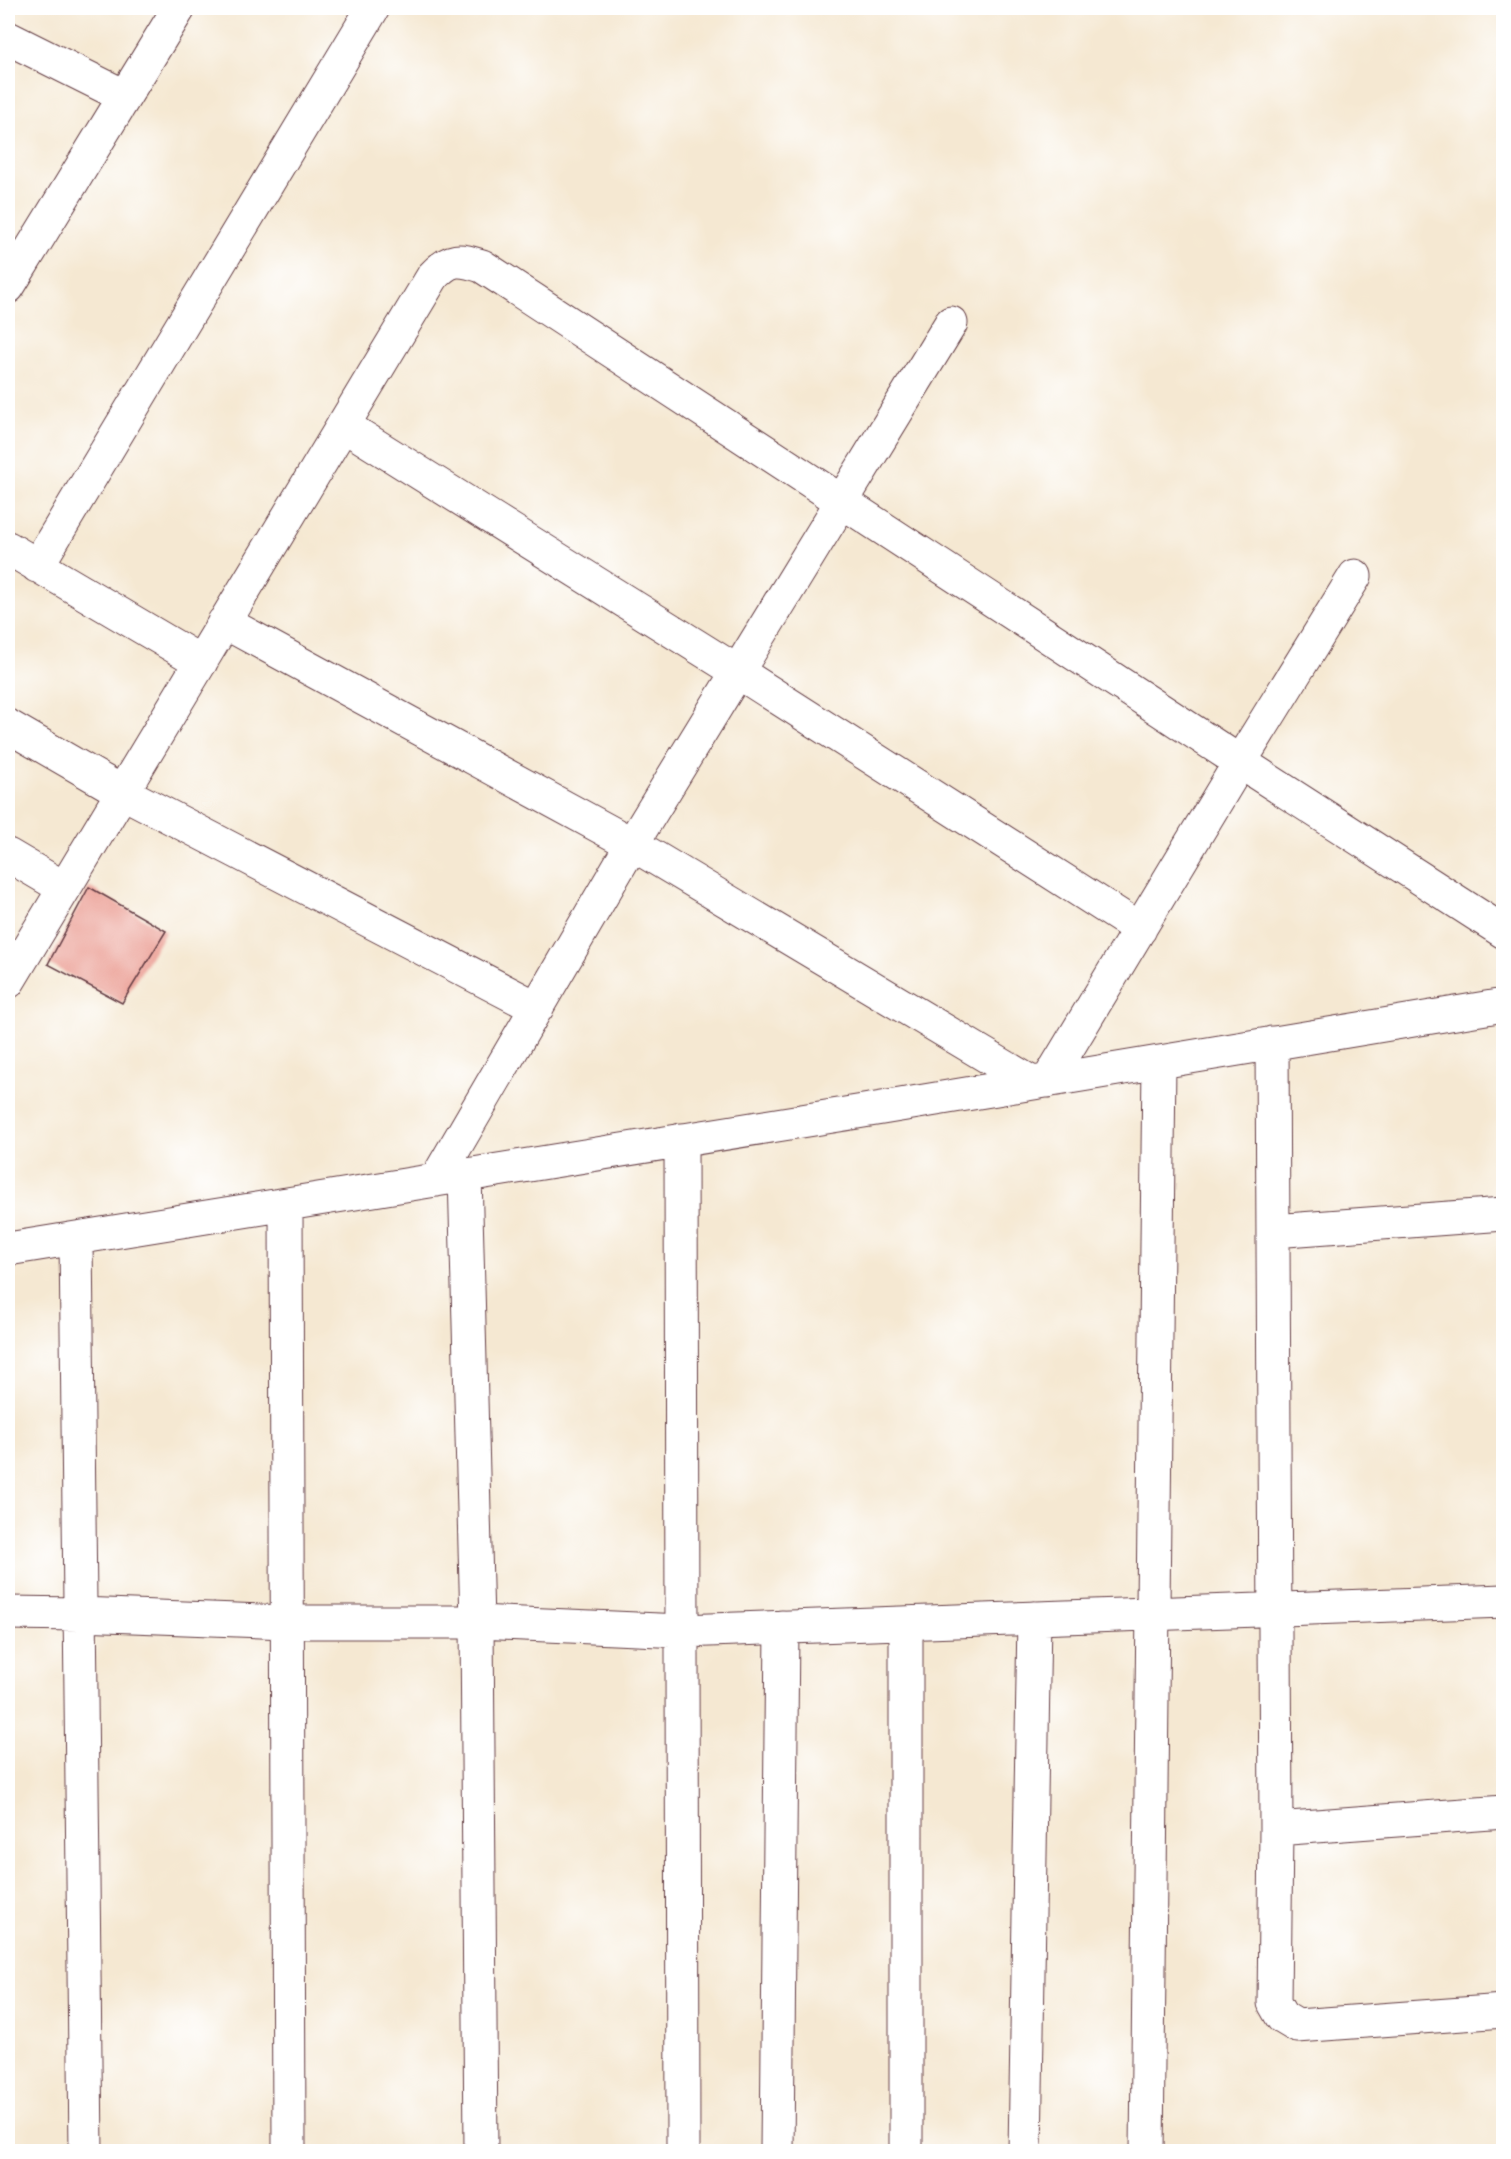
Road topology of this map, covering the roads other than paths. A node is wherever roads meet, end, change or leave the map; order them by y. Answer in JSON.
{"nodes":[{"id":1,"x":178,"y":8,"type":"edge"},
{"id":2,"x":373,"y":8,"type":"edge"},
{"id":3,"x":8,"y":38,"type":"edge"},
{"id":4,"x":124,"y":96,"type":"junction"},
{"id":5,"x":8,"y":287,"type":"edge"},
{"id":6,"x":951,"y":323,"type":"dead end"},
{"id":7,"x":342,"y":426,"type":"junction"},
{"id":8,"x":842,"y":500,"type":"junction"},
{"id":9,"x":8,"y":548,"type":"edge"},
{"id":10,"x":37,"y":566,"type":"junction"},
{"id":11,"x":1355,"y":576,"type":"dead end"},
{"id":12,"x":224,"y":622,"type":"junction"},
{"id":13,"x":201,"y":662,"type":"junction"},
{"id":14,"x":738,"y":672,"type":"junction"},
{"id":15,"x":8,"y":726,"type":"edge"},
{"id":16,"x":1240,"y":762,"type":"junction"},
{"id":17,"x":122,"y":792,"type":"junction"},
{"id":18,"x":632,"y":844,"type":"junction"},
{"id":19,"x":8,"y":855,"type":"edge"},
{"id":20,"x":64,"y":888,"type":"junction"},
{"id":21,"x":1140,"y":929,"type":"junction"},
{"id":22,"x":1503,"y":932,"type":"edge"},
{"id":23,"x":8,"y":982,"type":"edge"},
{"id":24,"x":1503,"y":1005,"type":"edge"},
{"id":25,"x":537,"y":1008,"type":"junction"},
{"id":26,"x":1272,"y":1043,"type":"junction"},
{"id":27,"x":1159,"y":1062,"type":"junction"},
{"id":28,"x":1040,"y":1082,"type":"junction"},
{"id":29,"x":681,"y":1140,"type":"junction"},
{"id":30,"x":451,"y":1178,"type":"junction"},
{"id":31,"x":286,"y":1205,"type":"junction"},
{"id":32,"x":1503,"y":1214,"type":"edge"},
{"id":33,"x":1273,"y":1231,"type":"junction"},
{"id":34,"x":76,"y":1239,"type":"junction"},
{"id":35,"x":8,"y":1249,"type":"edge"},
{"id":36,"x":1503,"y":1601,"type":"edge"},
{"id":37,"x":1274,"y":1609,"type":"junction"},
{"id":38,"x":8,"y":1613,"type":"edge"},
{"id":39,"x":80,"y":1614,"type":"junction"},
{"id":40,"x":1153,"y":1614,"type":"junction"},
{"id":41,"x":1034,"y":1618,"type":"junction"},
{"id":42,"x":287,"y":1622,"type":"junction"},
{"id":43,"x":477,"y":1622,"type":"junction"},
{"id":44,"x":906,"y":1623,"type":"junction"},
{"id":45,"x":782,"y":1627,"type":"junction"},
{"id":46,"x":682,"y":1631,"type":"junction"},
{"id":47,"x":1503,"y":1812,"type":"edge"},
{"id":48,"x":1275,"y":1828,"type":"junction"},
{"id":49,"x":1503,"y":2011,"type":"edge"},
{"id":50,"x":86,"y":2151,"type":"edge"},
{"id":51,"x":289,"y":2151,"type":"edge"},
{"id":52,"x":481,"y":2151,"type":"edge"},
{"id":53,"x":683,"y":2151,"type":"edge"},
{"id":54,"x":777,"y":2151,"type":"edge"},
{"id":55,"x":906,"y":2151,"type":"edge"},
{"id":56,"x":1025,"y":2151,"type":"edge"},
{"id":57,"x":1146,"y":2151,"type":"edge"}],
"edges":[{"from":1,"to":4,"type":"street"},
{"from":2,"to":10,"type":"street"},
{"from":3,"to":4,"type":"street"},
{"from":4,"to":5,"type":"street"},
{"from":6,"to":8,"type":"street"},
{"from":7,"to":8,"type":"street"},
{"from":7,"to":12,"type":"street"},
{"from":7,"to":14,"type":"street"},
{"from":8,"to":14,"type":"street"},
{"from":8,"to":16,"type":"street"},
{"from":9,"to":10,"type":"street"},
{"from":10,"to":13,"type":"street"},
{"from":11,"to":16,"type":"street"},
{"from":12,"to":13,"type":"street"},
{"from":12,"to":18,"type":"street"},
{"from":13,"to":17,"type":"street"},
{"from":14,"to":18,"type":"street"},
{"from":14,"to":21,"type":"street"},
{"from":15,"to":17,"type":"street"},
{"from":16,"to":21,"type":"street"},
{"from":16,"to":22,"type":"street"},
{"from":17,"to":20,"type":"street"},
{"from":17,"to":25,"type":"street"},
{"from":18,"to":25,"type":"street"},
{"from":18,"to":28,"type":"street"},
{"from":19,"to":20,"type":"street"},
{"from":20,"to":23,"type":"street"},
{"from":21,"to":28,"type":"street"},
{"from":24,"to":26,"type":"street"},
{"from":25,"to":30,"type":"street"},
{"from":26,"to":27,"type":"street"},
{"from":26,"to":33,"type":"street"},
{"from":27,"to":28,"type":"street"},
{"from":27,"to":40,"type":"street"},
{"from":28,"to":29,"type":"street"},
{"from":29,"to":30,"type":"street"},
{"from":29,"to":46,"type":"street"},
{"from":30,"to":31,"type":"street"},
{"from":30,"to":43,"type":"street"},
{"from":31,"to":34,"type":"street"},
{"from":31,"to":42,"type":"street"},
{"from":32,"to":33,"type":"street"},
{"from":33,"to":37,"type":"street"},
{"from":34,"to":35,"type":"street"},
{"from":34,"to":39,"type":"street"},
{"from":36,"to":37,"type":"street"},
{"from":37,"to":40,"type":"street"},
{"from":37,"to":48,"type":"street"},
{"from":38,"to":39,"type":"street"},
{"from":39,"to":42,"type":"street"},
{"from":39,"to":50,"type":"street"},
{"from":40,"to":41,"type":"street"},
{"from":40,"to":57,"type":"street"},
{"from":41,"to":44,"type":"street"},
{"from":41,"to":56,"type":"street"},
{"from":42,"to":43,"type":"street"},
{"from":42,"to":51,"type":"street"},
{"from":43,"to":46,"type":"street"},
{"from":43,"to":52,"type":"street"},
{"from":44,"to":45,"type":"street"},
{"from":44,"to":55,"type":"street"},
{"from":45,"to":46,"type":"street"},
{"from":45,"to":54,"type":"street"},
{"from":46,"to":53,"type":"street"},
{"from":47,"to":48,"type":"street"},
{"from":48,"to":49,"type":"street"}]}
